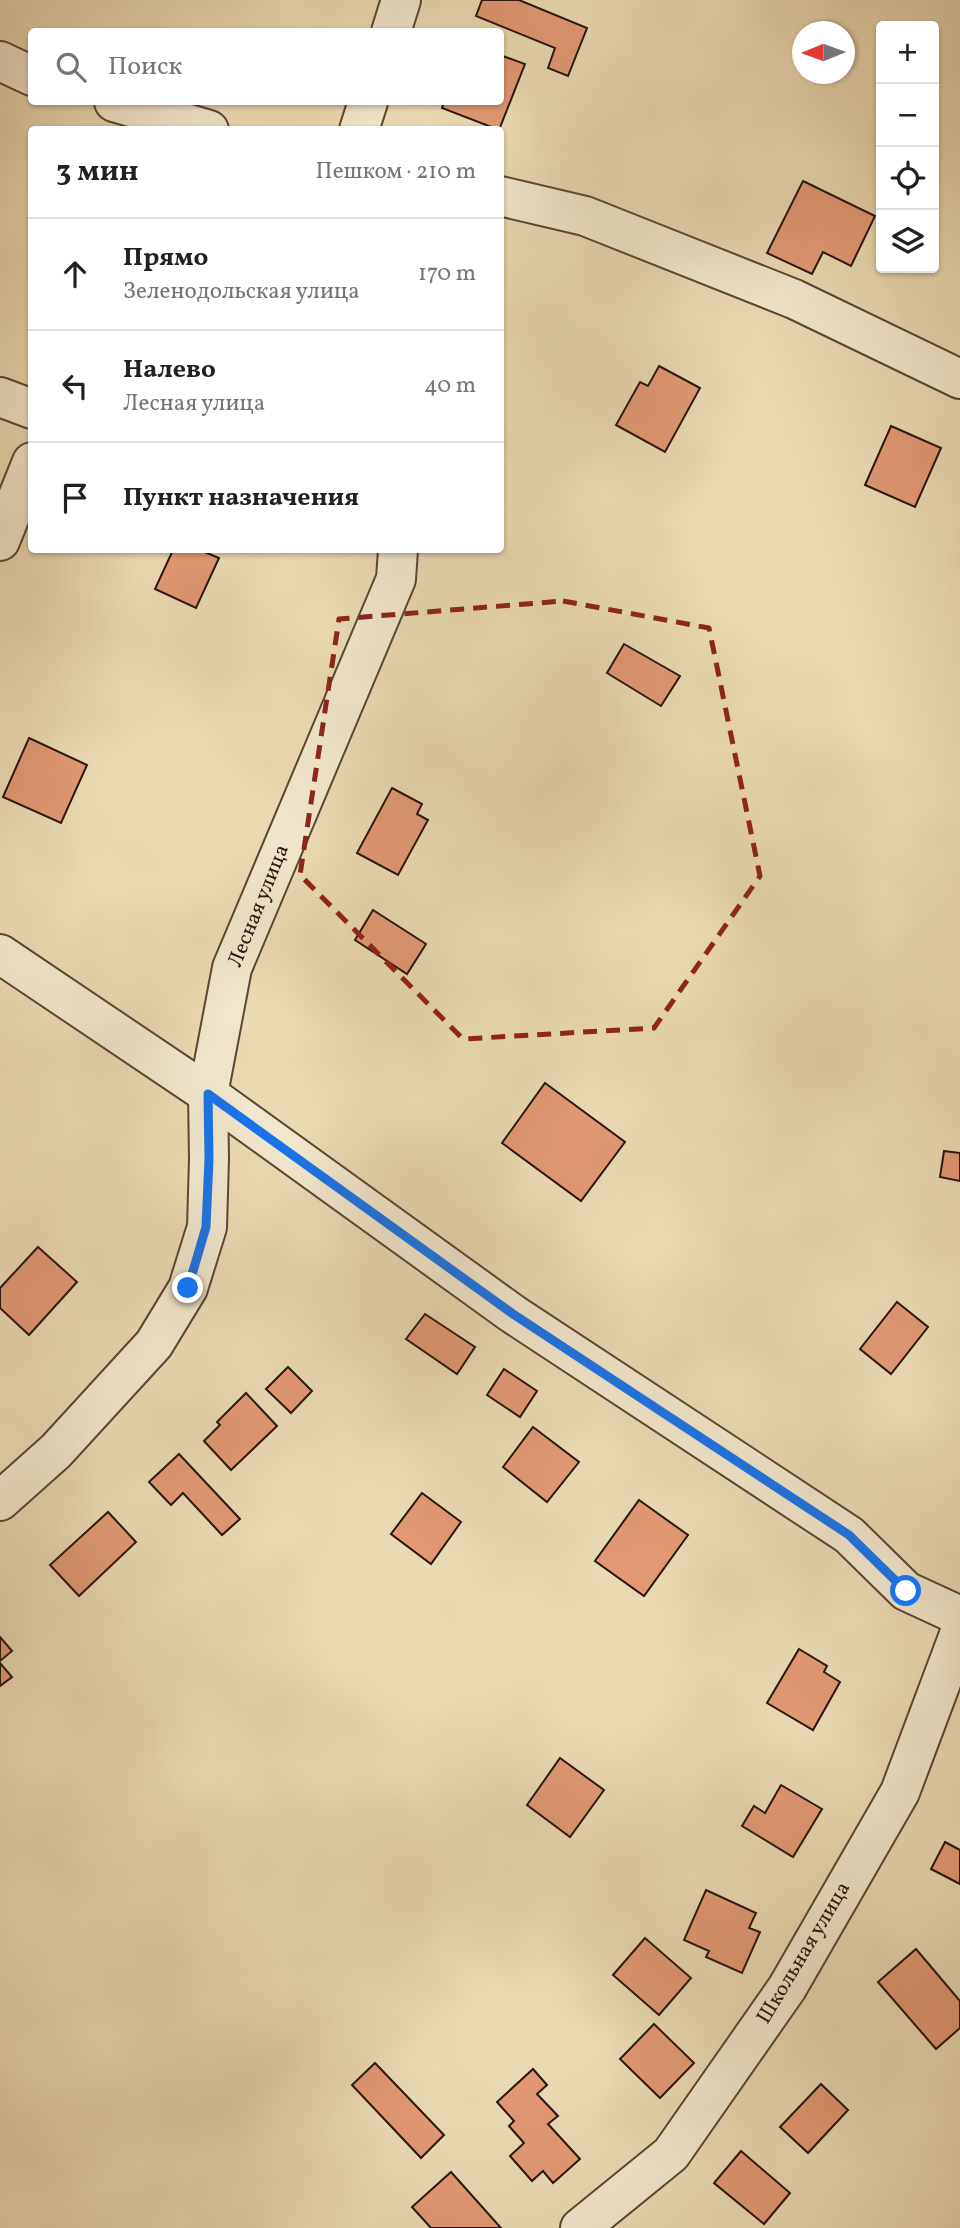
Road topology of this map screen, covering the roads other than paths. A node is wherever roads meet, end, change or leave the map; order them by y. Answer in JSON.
{"nodes":[{"id":1,"x":401,"y":0,"type":"edge"},
{"id":2,"x":392,"y":28,"type":"edge"},
{"id":3,"x":0,"y":61,"type":"edge"},
{"id":4,"x":28,"y":73,"type":"edge"},
{"id":5,"x":123,"y":105,"type":"edge"},
{"id":6,"x":367,"y":105,"type":"edge"},
{"id":7,"x":188,"y":126,"type":"edge"},
{"id":8,"x":360,"y":126,"type":"edge"},
{"id":9,"x":504,"y":197,"type":"edge"},
{"id":10,"x":960,"y":379,"type":"edge"},
{"id":11,"x":0,"y":397,"type":"edge"},
{"id":12,"x":28,"y":408,"type":"edge"},
{"id":13,"x":28,"y":472,"type":"edge"},
{"id":14,"x":0,"y":541,"type":"edge"},
{"id":15,"x":398,"y":553,"type":"edge"},
{"id":16,"x":0,"y":954,"type":"edge"},
{"id":17,"x":208,"y":1094,"type":"junction"},
{"id":18,"x":0,"y":1502,"type":"edge"},
{"id":19,"x":960,"y":1616,"type":"edge"},
{"id":20,"x":960,"y":1632,"type":"edge"},
{"id":21,"x":580,"y":2228,"type":"edge"}],
"edges":[{"from":1,"to":2,"type":"street"},
{"from":3,"to":4,"type":"street"},
{"from":5,"to":7,"type":"street"},
{"from":6,"to":8,"type":"street"},
{"from":9,"to":10,"type":"street"},
{"from":11,"to":12,"type":"street"},
{"from":13,"to":14,"type":"street"},
{"from":15,"to":17,"type":"street","name":"Лесная улица"},
{"from":16,"to":17,"type":"street"},
{"from":17,"to":18,"type":"street","name":"Лесная улица"},
{"from":17,"to":19,"type":"street"},
{"from":20,"to":21,"type":"street","name":"Школьная улица"}]}
